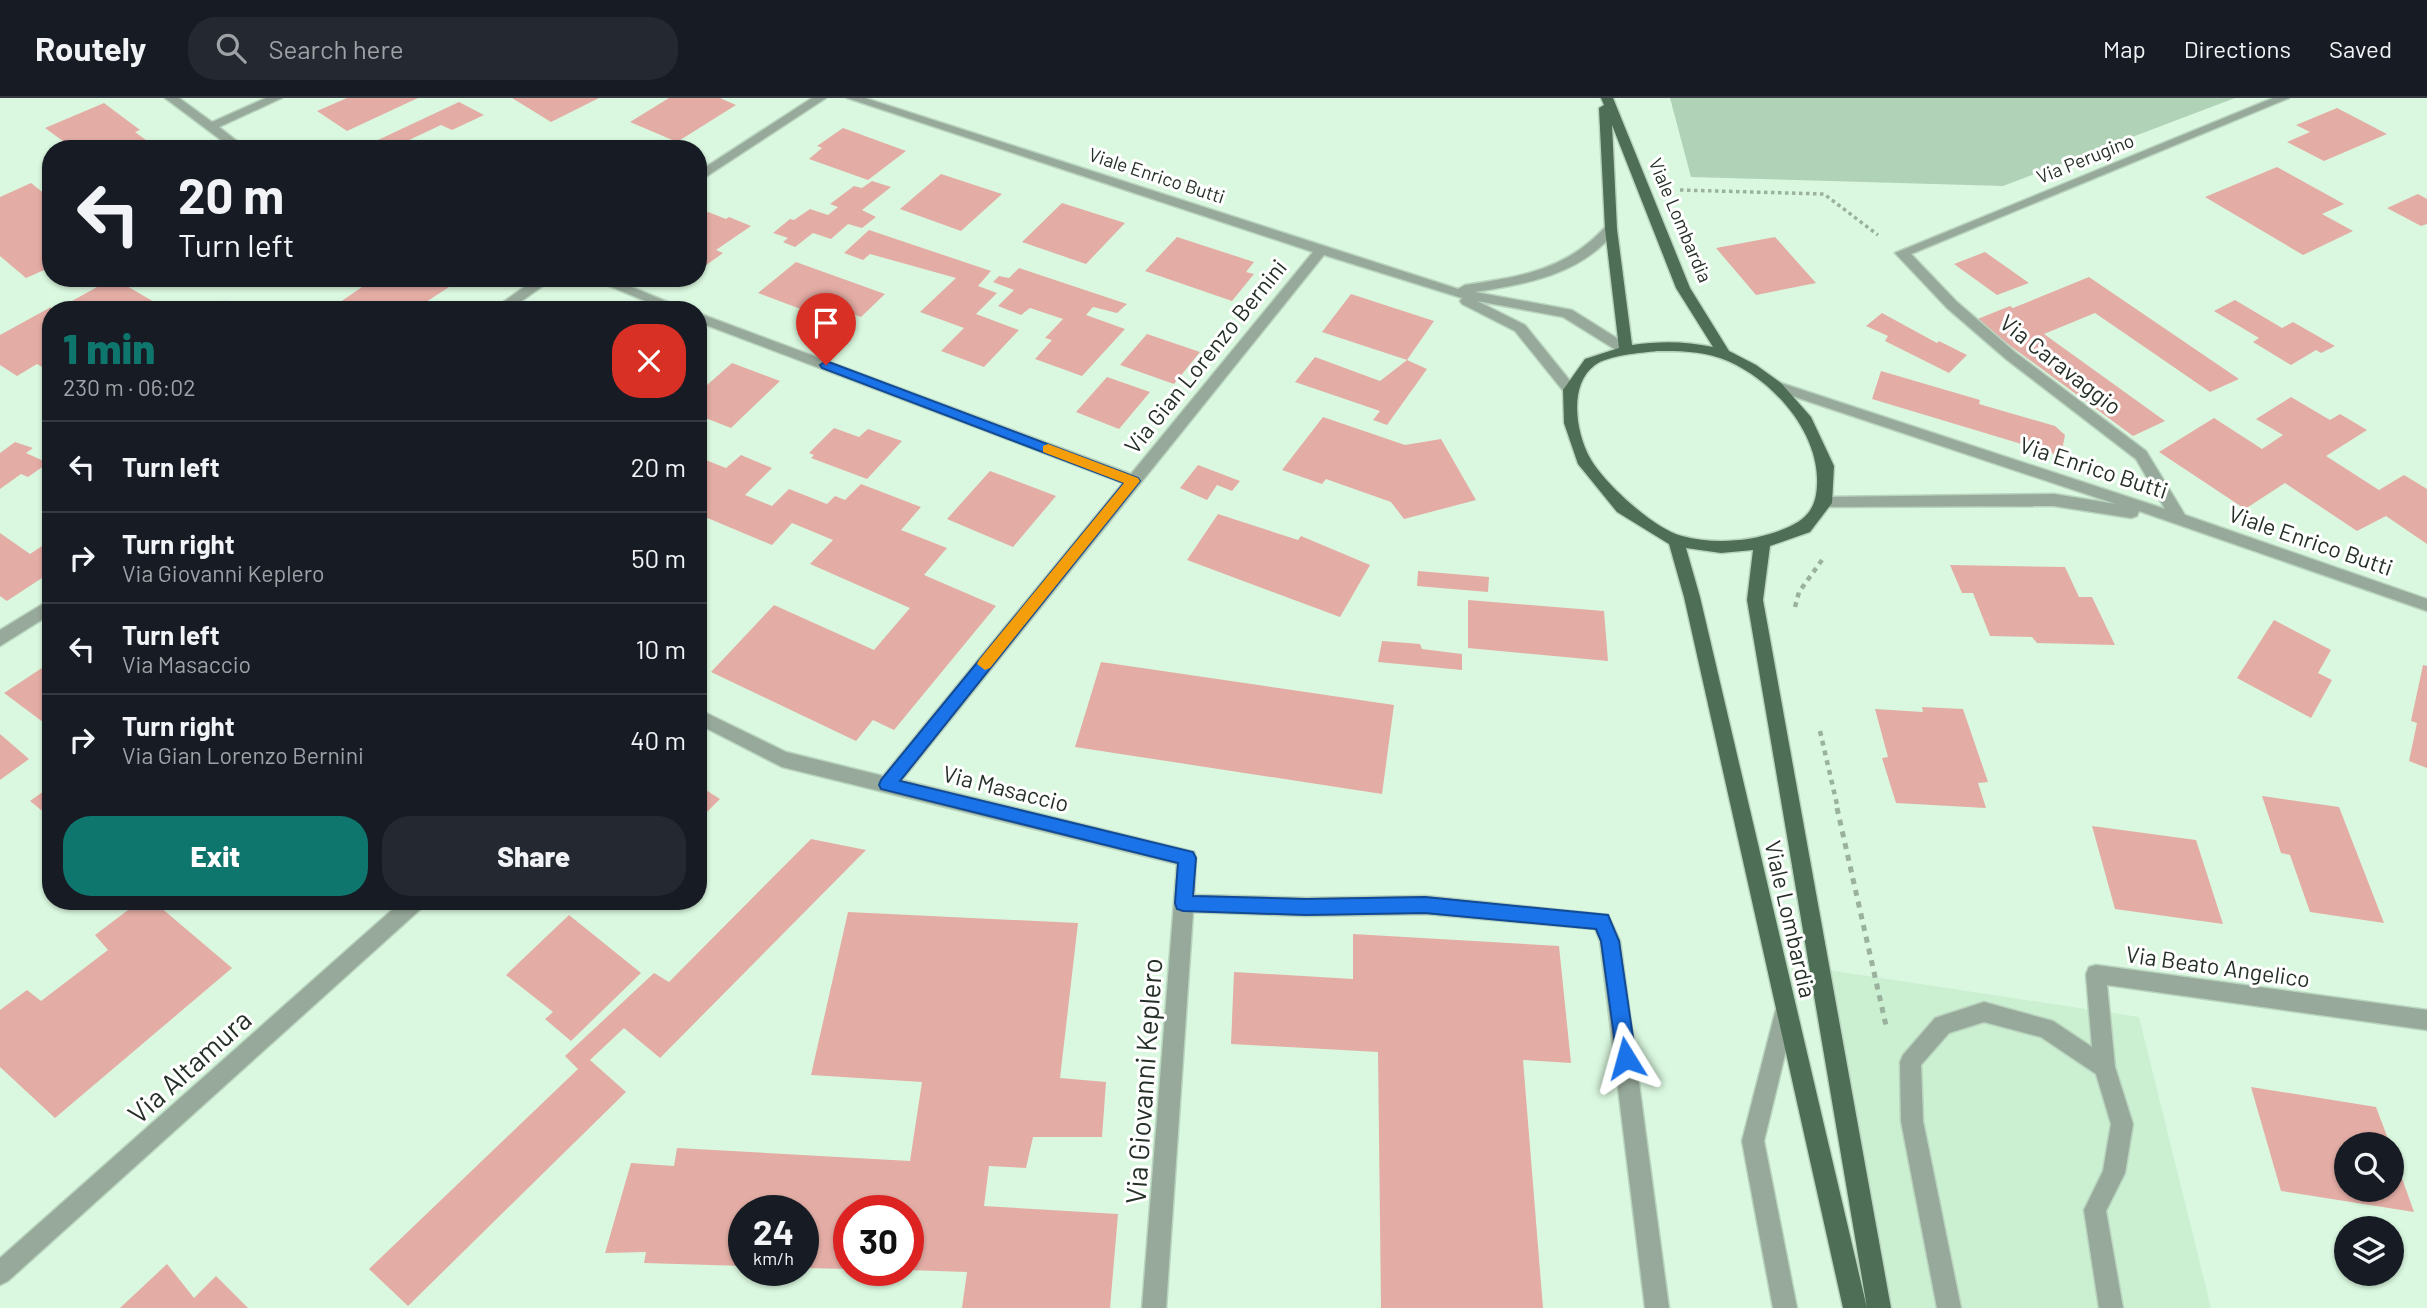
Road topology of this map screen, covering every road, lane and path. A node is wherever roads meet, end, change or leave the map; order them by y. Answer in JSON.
{"nodes":[{"id":1,"x":171,"y":98,"type":"edge"},
{"id":2,"x":276,"y":98,"type":"edge"},
{"id":3,"x":820,"y":98,"type":"edge"},
{"id":4,"x":853,"y":98,"type":"edge"},
{"id":5,"x":1606,"y":98,"type":"edge"},
{"id":6,"x":2283,"y":98,"type":"edge"},
{"id":7,"x":210,"y":127,"type":"junction"},
{"id":8,"x":228,"y":140,"type":"edge"},
{"id":9,"x":707,"y":172,"type":"edge"},
{"id":10,"x":1677,"y":190,"type":"dead end"},
{"id":11,"x":1611,"y":229,"type":"junction"},
{"id":12,"x":1321,"y":250,"type":"junction"},
{"id":13,"x":1902,"y":253,"type":"junction"},
{"id":14,"x":534,"y":287,"type":"edge"},
{"id":15,"x":620,"y":287,"type":"edge"},
{"id":16,"x":1448,"y":291,"type":"junction"},
{"id":17,"x":512,"y":301,"type":"edge"},
{"id":18,"x":657,"y":301,"type":"edge"},
{"id":19,"x":707,"y":320,"type":"edge"},
{"id":20,"x":1626,"y":350,"type":"junction"},
{"id":21,"x":1724,"y":354,"type":"junction"},
{"id":22,"x":1776,"y":386,"type":"junction"},
{"id":23,"x":1570,"y":390,"type":"junction"},
{"id":24,"x":1133,"y":481,"type":"junction"},
{"id":25,"x":1824,"y":503,"type":"junction"},
{"id":26,"x":2179,"y":519,"type":"junction"},
{"id":27,"x":1676,"y":541,"type":"junction"},
{"id":28,"x":1762,"y":543,"type":"junction"},
{"id":29,"x":1828,"y":553,"type":"dead end"},
{"id":30,"x":2427,"y":605,"type":"edge"},
{"id":31,"x":42,"y":611,"type":"edge"},
{"id":32,"x":1793,"y":612,"type":"dead end"},
{"id":33,"x":0,"y":639,"type":"edge"},
{"id":34,"x":1817,"y":720,"type":"dead end"},
{"id":35,"x":707,"y":721,"type":"edge"},
{"id":36,"x":887,"y":785,"type":"junction"},
{"id":37,"x":1187,"y":858,"type":"joint"},
{"id":38,"x":1183,"y":903,"type":"junction"},
{"id":39,"x":406,"y":910,"type":"edge"},
{"id":40,"x":1786,"y":1009,"type":"junction"},
{"id":41,"x":2427,"y":1020,"type":"edge"},
{"id":42,"x":1910,"y":1062,"type":"junction"},
{"id":43,"x":2104,"y":1067,"type":"junction"},
{"id":44,"x":0,"y":1273,"type":"edge"},
{"id":45,"x":1154,"y":1308,"type":"edge"},
{"id":46,"x":1657,"y":1308,"type":"edge"},
{"id":47,"x":1785,"y":1308,"type":"edge"},
{"id":48,"x":1855,"y":1308,"type":"edge"},
{"id":49,"x":1879,"y":1308,"type":"edge"},
{"id":50,"x":1950,"y":1308,"type":"edge"},
{"id":51,"x":2111,"y":1308,"type":"edge"}],
"edges":[{"from":1,"to":7,"type":"street"},
{"from":2,"to":7,"type":"street"},
{"from":3,"to":9,"type":"street"},
{"from":4,"to":12,"type":"street","name":"Viale Enrico Butti"},
{"from":5,"to":11,"type":"main road","name":"Viale Lombardia"},
{"from":5,"to":21,"type":"main road","name":"Viale Lombardia"},
{"from":6,"to":13,"type":"street","name":"Via Perugino"},
{"from":7,"to":8,"type":"street"},
{"from":10,"to":13,"type":"path"},
{"from":11,"to":16,"type":"street"},
{"from":11,"to":20,"type":"main road","name":"Viale Lombardia"},
{"from":12,"to":16,"type":"street","name":"Viale Enrico Butti"},
{"from":12,"to":24,"type":"street","name":"Via Gian Lorenzo Bernini"},
{"from":13,"to":26,"type":"street","name":"Via Caravaggio"},
{"from":14,"to":17,"type":"street"},
{"from":15,"to":18,"type":"street"},
{"from":16,"to":20,"type":"street"},
{"from":16,"to":23,"type":"street"},
{"from":19,"to":24,"type":"street"},
{"from":20,"to":21,"type":"main road"},
{"from":20,"to":23,"type":"main road"},
{"from":21,"to":22,"type":"main road"},
{"from":22,"to":25,"type":"main road"},
{"from":22,"to":26,"type":"street","name":"Via Enrico Butti"},
{"from":23,"to":27,"type":"main road"},
{"from":24,"to":36,"type":"street","name":"Via Gian Lorenzo Bernini"},
{"from":25,"to":26,"type":"street","name":"Via Enrico Butti"},
{"from":25,"to":28,"type":"main road"},
{"from":26,"to":30,"type":"street","name":"Viale Enrico Butti"},
{"from":27,"to":28,"type":"main road"},
{"from":27,"to":40,"type":"main road","name":"Viale Lombardia"},
{"from":28,"to":49,"type":"main road","name":"Viale Lombardia"},
{"from":29,"to":32,"type":"path"},
{"from":31,"to":33,"type":"street"},
{"from":34,"to":42,"type":"path"},
{"from":35,"to":36,"type":"street","name":"Via Masaccio"},
{"from":36,"to":37,"type":"street","name":"Via Masaccio"},
{"from":37,"to":38,"type":"street","name":"Via Giovanni Keplero"},
{"from":38,"to":45,"type":"street","name":"Via Giovanni Keplero"},
{"from":38,"to":46,"type":"street"},
{"from":39,"to":44,"type":"street","name":"Via Altamura"},
{"from":40,"to":47,"type":"street"},
{"from":40,"to":48,"type":"main road","name":"Viale Lombardia"},
{"from":41,"to":43,"type":"street","name":"Via Beato Angelico"},
{"from":42,"to":43,"type":"street"},
{"from":42,"to":50,"type":"street"},
{"from":43,"to":51,"type":"street"}]}
